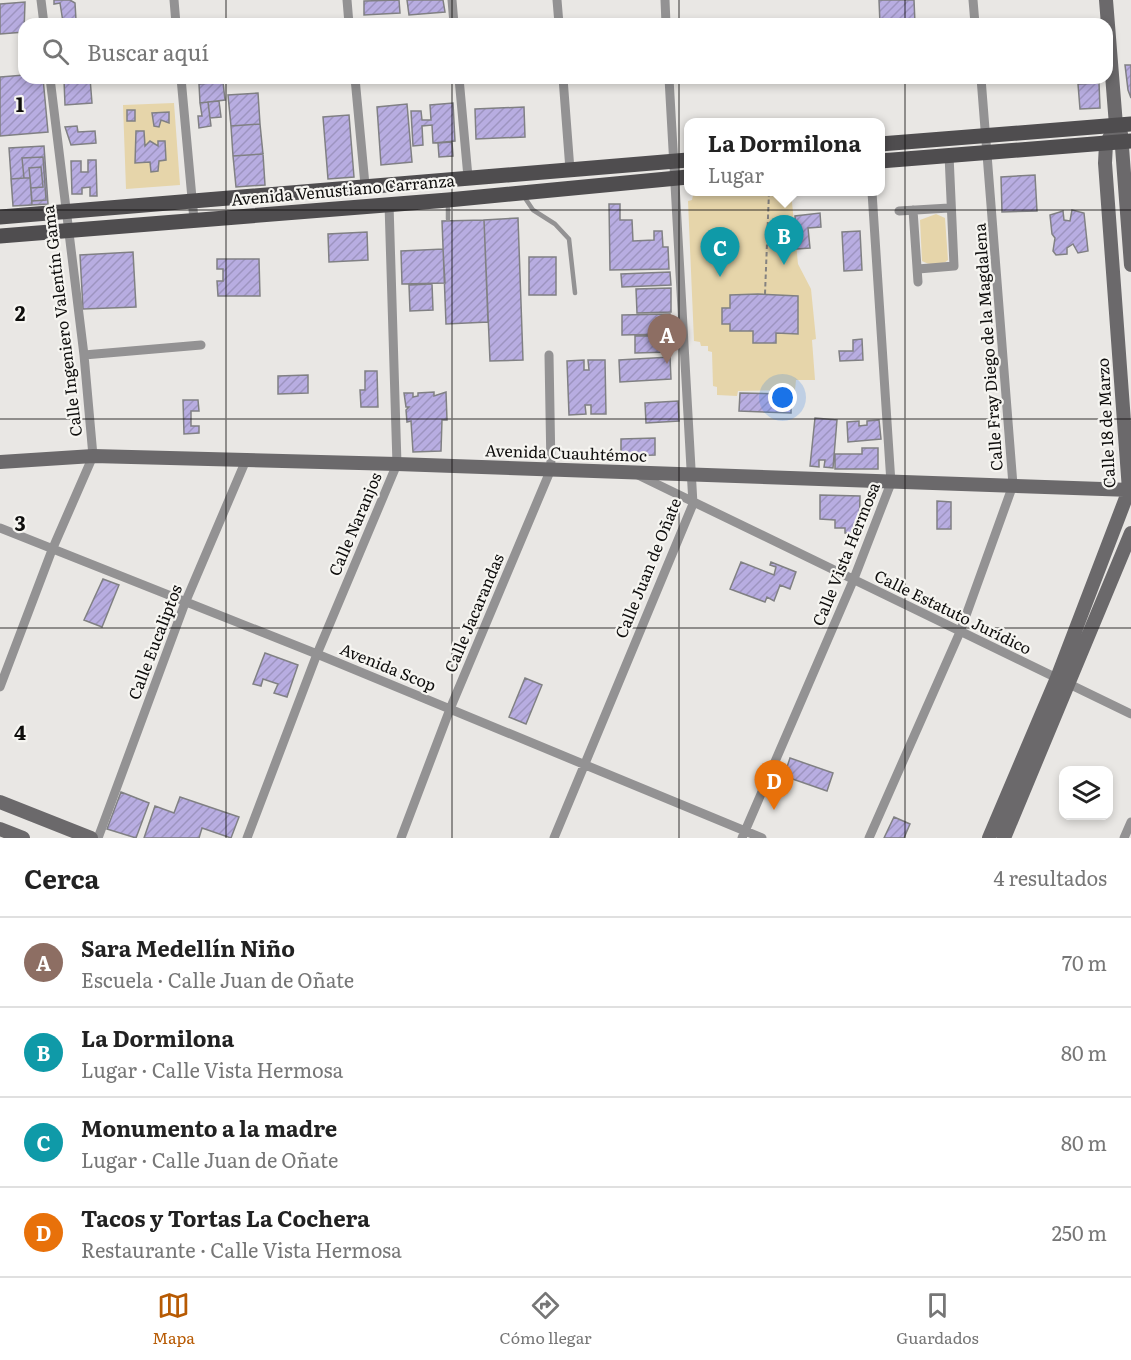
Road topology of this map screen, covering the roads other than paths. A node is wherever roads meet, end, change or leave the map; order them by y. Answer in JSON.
{"nodes":[{"id":1,"x":41,"y":0,"type":"edge"},
{"id":2,"x":174,"y":0,"type":"edge"},
{"id":3,"x":347,"y":0,"type":"edge"},
{"id":4,"x":452,"y":0,"type":"edge"},
{"id":5,"x":557,"y":0,"type":"edge"},
{"id":6,"x":665,"y":0,"type":"edge"},
{"id":7,"x":973,"y":0,"type":"edge"},
{"id":8,"x":1106,"y":0,"type":"edge"},
{"id":9,"x":43,"y":18,"type":"edge"},
{"id":10,"x":176,"y":18,"type":"edge"},
{"id":11,"x":349,"y":18,"type":"edge"},
{"id":12,"x":454,"y":18,"type":"edge"},
{"id":13,"x":558,"y":18,"type":"edge"},
{"id":14,"x":666,"y":18,"type":"edge"},
{"id":15,"x":974,"y":18,"type":"edge"},
{"id":16,"x":1109,"y":18,"type":"edge"},
{"id":17,"x":1113,"y":48,"type":"edge"},
{"id":18,"x":51,"y":84,"type":"edge"},
{"id":19,"x":182,"y":84,"type":"edge"},
{"id":20,"x":356,"y":84,"type":"edge"},
{"id":21,"x":460,"y":84,"type":"edge"},
{"id":22,"x":563,"y":84,"type":"edge"},
{"id":23,"x":670,"y":84,"type":"edge"},
{"id":24,"x":982,"y":84,"type":"edge"},
{"id":25,"x":1124,"y":124,"type":"edge"},
{"id":26,"x":986,"y":136,"type":"junction"},
{"id":27,"x":1126,"y":142,"type":"edge"},
{"id":28,"x":885,"y":144,"type":"edge"},
{"id":29,"x":1106,"y":144,"type":"junction"},
{"id":30,"x":989,"y":154,"type":"junction"},
{"id":31,"x":949,"y":155,"type":"junction"},
{"id":32,"x":681,"y":160,"type":"edge"},
{"id":33,"x":885,"y":161,"type":"edge"},
{"id":34,"x":570,"y":170,"type":"junction"},
{"id":35,"x":468,"y":177,"type":"junction"},
{"id":36,"x":681,"y":177,"type":"edge"},
{"id":37,"x":365,"y":185,"type":"junction"},
{"id":38,"x":521,"y":193,"type":"junction"},
{"id":39,"x":872,"y":196,"type":"edge"},
{"id":40,"x":448,"y":200,"type":"junction"},
{"id":41,"x":192,"y":201,"type":"junction"},
{"id":42,"x":388,"y":204,"type":"junction"},
{"id":43,"x":949,"y":208,"type":"junction"},
{"id":44,"x":914,"y":210,"type":"junction"},
{"id":45,"x":899,"y":211,"type":"dead end"},
{"id":46,"x":65,"y":212,"type":"junction"},
{"id":47,"x":0,"y":217,"type":"edge"},
{"id":48,"x":448,"y":219,"type":"dead end"},
{"id":49,"x":194,"y":220,"type":"junction"},
{"id":50,"x":67,"y":231,"type":"junction"},
{"id":51,"x":0,"y":236,"type":"edge"},
{"id":52,"x":1131,"y":265,"type":"edge"},
{"id":53,"x":918,"y":269,"type":"junction"},
{"id":54,"x":918,"y":282,"type":"dead end"},
{"id":55,"x":576,"y":293,"type":"dead end"},
{"id":56,"x":201,"y":345,"type":"dead end"},
{"id":57,"x":84,"y":355,"type":"junction"},
{"id":58,"x":549,"y":355,"type":"dead end"},
{"id":59,"x":93,"y":456,"type":"junction"},
{"id":60,"x":246,"y":460,"type":"junction"},
{"id":61,"x":0,"y":462,"type":"edge"},
{"id":62,"x":397,"y":464,"type":"junction"},
{"id":63,"x":551,"y":469,"type":"junction"},
{"id":64,"x":633,"y":472,"type":"junction"},
{"id":65,"x":691,"y":474,"type":"junction"},
{"id":66,"x":891,"y":483,"type":"junction"},
{"id":67,"x":1013,"y":485,"type":"junction"},
{"id":68,"x":1130,"y":490,"type":"edge"},
{"id":69,"x":693,"y":504,"type":"junction"},
{"id":70,"x":0,"y":528,"type":"edge"},
{"id":71,"x":1131,"y":533,"type":"edge"},
{"id":72,"x":52,"y":550,"type":"junction"},
{"id":73,"x":853,"y":581,"type":"junction"},
{"id":74,"x":185,"y":603,"type":"junction"},
{"id":75,"x":960,"y":632,"type":"junction"},
{"id":76,"x":317,"y":654,"type":"junction"},
{"id":77,"x":1057,"y":678,"type":"junction"},
{"id":78,"x":1070,"y":684,"type":"junction"},
{"id":79,"x":0,"y":687,"type":"edge"},
{"id":80,"x":450,"y":709,"type":"junction"},
{"id":81,"x":1131,"y":714,"type":"edge"},
{"id":82,"x":582,"y":766,"type":"junction"},
{"id":83,"x":0,"y":802,"type":"edge"},
{"id":84,"x":1131,"y":822,"type":"edge"},
{"id":85,"x":0,"y":829,"type":"edge"},
{"id":86,"x":743,"y":834,"type":"edge"},
{"id":87,"x":23,"y":838,"type":"edge"},
{"id":88,"x":91,"y":838,"type":"edge"},
{"id":89,"x":98,"y":838,"type":"edge"},
{"id":90,"x":247,"y":838,"type":"edge"},
{"id":91,"x":401,"y":838,"type":"edge"},
{"id":92,"x":554,"y":838,"type":"edge"},
{"id":93,"x":762,"y":838,"type":"edge"},
{"id":94,"x":869,"y":838,"type":"edge"},
{"id":95,"x":989,"y":838,"type":"edge"},
{"id":96,"x":1004,"y":838,"type":"edge"},
{"id":97,"x":1124,"y":838,"type":"edge"}],
"edges":[{"from":1,"to":9,"type":"street"},
{"from":2,"to":10,"type":"street"},
{"from":3,"to":11,"type":"street"},
{"from":4,"to":12,"type":"street"},
{"from":5,"to":13,"type":"street"},
{"from":6,"to":14,"type":"street"},
{"from":7,"to":15,"type":"street"},
{"from":8,"to":16,"type":"street"},
{"from":17,"to":25,"type":"street"},
{"from":18,"to":46,"type":"street","name":"Calle Ingeniero Valentín Gama"},
{"from":19,"to":41,"type":"street"},
{"from":20,"to":37,"type":"street"},
{"from":21,"to":35,"type":"street"},
{"from":22,"to":34,"type":"street"},
{"from":23,"to":32,"type":"street","name":"Calle Juan de Oñate"},
{"from":24,"to":26,"type":"street","name":"Calle Fray Diego de la Magdalena"},
{"from":25,"to":26,"type":"main road"},
{"from":25,"to":27,"type":"street"},
{"from":25,"to":29,"type":"street","name":"Calle 18 de Marzo"},
{"from":26,"to":28,"type":"main road"},
{"from":26,"to":30,"type":"street","name":"Calle Fray Diego de la Magdalena"},
{"from":27,"to":29,"type":"main road"},
{"from":27,"to":52,"type":"street"},
{"from":29,"to":30,"type":"main road"},
{"from":29,"to":68,"type":"street","name":"Calle 18 de Marzo"},
{"from":30,"to":31,"type":"main road"},
{"from":30,"to":67,"type":"street","name":"Calle Fray Diego de la Magdalena"},
{"from":31,"to":33,"type":"main road"},
{"from":31,"to":43,"type":"street"},
{"from":32,"to":34,"type":"main road","name":"Avenida Venustiano Carranza"},
{"from":32,"to":36,"type":"street","name":"Calle Juan de Oñate"},
{"from":34,"to":35,"type":"main road","name":"Avenida Venustiano Carranza"},
{"from":35,"to":37,"type":"main road","name":"Avenida Venustiano Carranza"},
{"from":36,"to":38,"type":"main road","name":"Avenida Venustiano Carranza"},
{"from":36,"to":65,"type":"street","name":"Calle Juan de Oñate"},
{"from":37,"to":41,"type":"main road","name":"Avenida Venustiano Carranza"},
{"from":38,"to":40,"type":"main road","name":"Avenida Venustiano Carranza"},
{"from":38,"to":55,"type":"lane"},
{"from":39,"to":66,"type":"street","name":"Calle Vista Hermosa"},
{"from":40,"to":42,"type":"main road","name":"Avenida Venustiano Carranza"},
{"from":40,"to":48,"type":"lane"},
{"from":41,"to":46,"type":"main road","name":"Avenida Venustiano Carranza"},
{"from":41,"to":49,"type":"street"},
{"from":42,"to":49,"type":"main road","name":"Avenida Venustiano Carranza"},
{"from":42,"to":62,"type":"street","name":"Calle Naranjos"},
{"from":43,"to":44,"type":"street"},
{"from":43,"to":53,"type":"street"},
{"from":44,"to":45,"type":"street"},
{"from":44,"to":53,"type":"street"},
{"from":46,"to":47,"type":"main road","name":"Avenida Venustiano Carranza"},
{"from":46,"to":50,"type":"street","name":"Calle Ingeniero Valentín Gama"},
{"from":49,"to":50,"type":"main road","name":"Avenida Venustiano Carranza"},
{"from":50,"to":51,"type":"main road","name":"Avenida Venustiano Carranza"},
{"from":50,"to":57,"type":"street","name":"Calle Ingeniero Valentín Gama"},
{"from":53,"to":54,"type":"street"},
{"from":56,"to":57,"type":"street"},
{"from":57,"to":59,"type":"street","name":"Calle Ingeniero Valentín Gama"},
{"from":58,"to":63,"type":"street"},
{"from":59,"to":60,"type":"street","name":"Avenida Cuauhtémoc"},
{"from":59,"to":61,"type":"street","name":"Avenida Cuauhtémoc"},
{"from":59,"to":72,"type":"street","name":"Calle Ingeniero Valentín Gama"},
{"from":60,"to":62,"type":"street","name":"Avenida Cuauhtémoc"},
{"from":60,"to":74,"type":"street","name":"Calle Eucaliptos"},
{"from":62,"to":63,"type":"street","name":"Avenida Cuauhtémoc"},
{"from":62,"to":76,"type":"street","name":"Calle Naranjos"},
{"from":63,"to":64,"type":"street","name":"Avenida Cuauhtémoc"},
{"from":63,"to":80,"type":"street","name":"Calle Jacarandas"},
{"from":64,"to":65,"type":"street","name":"Avenida Cuauhtémoc"},
{"from":64,"to":69,"type":"street","name":"Calle Estatuto Jurídico"},
{"from":65,"to":66,"type":"street","name":"Avenida Cuauhtémoc"},
{"from":65,"to":69,"type":"street","name":"Calle Juan de Oñate"},
{"from":66,"to":67,"type":"street","name":"Avenida Cuauhtémoc"},
{"from":66,"to":73,"type":"street","name":"Calle Vista Hermosa"},
{"from":67,"to":68,"type":"street","name":"Avenida Cuauhtémoc"},
{"from":67,"to":75,"type":"street","name":"Calle Fray Diego de la Magdalena"},
{"from":68,"to":77,"type":"street","name":"Calle 18 de Marzo"},
{"from":69,"to":73,"type":"street","name":"Calle Estatuto Jurídico"},
{"from":69,"to":82,"type":"street","name":"Calle Juan de Oñate"},
{"from":70,"to":72,"type":"street","name":"Avenida Scop"},
{"from":71,"to":78,"type":"street"},
{"from":72,"to":74,"type":"street","name":"Avenida Scop"},
{"from":72,"to":79,"type":"street","name":"Calle Ingeniero Valentín Gama"},
{"from":73,"to":75,"type":"street","name":"Calle Estatuto Jurídico"},
{"from":73,"to":86,"type":"street","name":"Calle Vista Hermosa"},
{"from":74,"to":76,"type":"street","name":"Avenida Scop"},
{"from":74,"to":89,"type":"street","name":"Calle Eucaliptos"},
{"from":75,"to":77,"type":"street","name":"Calle Estatuto Jurídico"},
{"from":75,"to":94,"type":"street","name":"Calle Fray Diego de la Magdalena"},
{"from":76,"to":80,"type":"street","name":"Avenida Scop"},
{"from":76,"to":90,"type":"street","name":"Calle Naranjos"},
{"from":77,"to":78,"type":"street","name":"Calle Estatuto Jurídico"},
{"from":77,"to":95,"type":"street","name":"Calle 18 de Marzo"},
{"from":78,"to":81,"type":"street","name":"Calle Estatuto Jurídico"},
{"from":78,"to":96,"type":"street"},
{"from":80,"to":82,"type":"street","name":"Avenida Scop"},
{"from":80,"to":91,"type":"street","name":"Calle Jacarandas"},
{"from":82,"to":86,"type":"street","name":"Avenida Scop"},
{"from":82,"to":92,"type":"street","name":"Calle Juan de Oñate"},
{"from":83,"to":88,"type":"street"},
{"from":84,"to":97,"type":"street"},
{"from":85,"to":87,"type":"street"},
{"from":86,"to":93,"type":"street","name":"Avenida Scop"}]}
